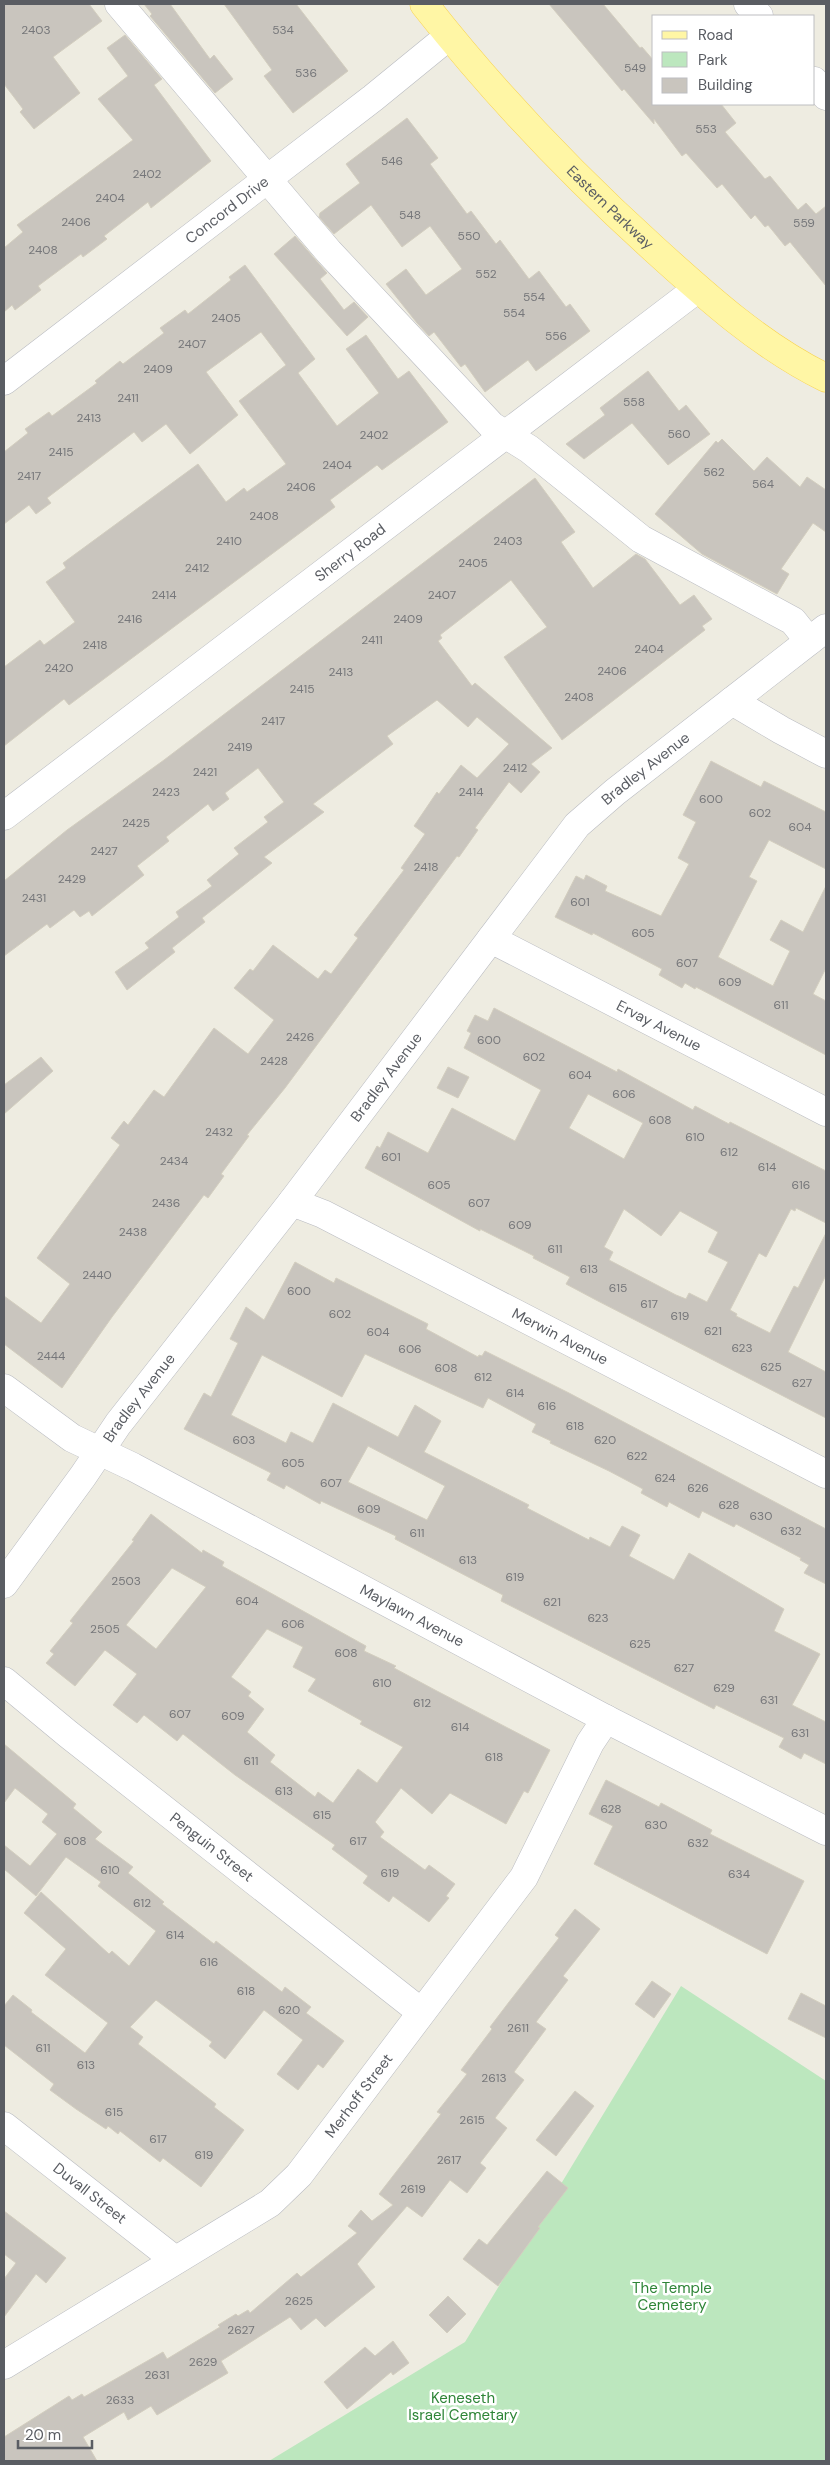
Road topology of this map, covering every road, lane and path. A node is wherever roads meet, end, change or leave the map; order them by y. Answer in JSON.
{"nodes":[{"id":1,"x":119,"y":4,"type":"edge"},
{"id":2,"x":424,"y":4,"type":"edge"},
{"id":3,"x":748,"y":4,"type":"edge"},
{"id":4,"x":758,"y":15,"type":"edge"},
{"id":5,"x":449,"y":36,"type":"junction"},
{"id":6,"x":815,"y":82,"type":"edge"},
{"id":7,"x":826,"y":96,"type":"edge"},
{"id":8,"x":266,"y":180,"type":"junction"},
{"id":9,"x":698,"y":289,"type":"junction"},
{"id":10,"x":826,"y":378,"type":"edge"},
{"id":11,"x":4,"y":381,"type":"edge"},
{"id":12,"x":507,"y":435,"type":"junction"},
{"id":13,"x":818,"y":634,"type":"edge"},
{"id":14,"x":732,"y":701,"type":"junction"},
{"id":15,"x":826,"y":754,"type":"edge"},
{"id":16,"x":4,"y":816,"type":"edge"},
{"id":17,"x":491,"y":939,"type":"junction"},
{"id":18,"x":826,"y":1112,"type":"edge"},
{"id":19,"x":292,"y":1202,"type":"junction"},
{"id":20,"x":4,"y":1388,"type":"edge"},
{"id":21,"x":98,"y":1452,"type":"junction"},
{"id":22,"x":826,"y":1474,"type":"edge"},
{"id":23,"x":4,"y":1584,"type":"edge"},
{"id":24,"x":4,"y":1680,"type":"edge"},
{"id":25,"x":606,"y":1719,"type":"junction"},
{"id":26,"x":826,"y":1831,"type":"edge"},
{"id":27,"x":421,"y":2012,"type":"junction"},
{"id":28,"x":4,"y":2126,"type":"edge"},
{"id":29,"x":176,"y":2260,"type":"junction"},
{"id":30,"x":4,"y":2365,"type":"edge"}],
"edges":[{"from":1,"to":8,"type":"street"},
{"from":2,"to":5,"type":"main road","name":"Eastern Parkway"},
{"from":3,"to":4,"type":"street"},
{"from":5,"to":8,"type":"street","name":"Concord Drive"},
{"from":5,"to":9,"type":"main road","name":"Eastern Parkway"},
{"from":6,"to":7,"type":"street"},
{"from":8,"to":11,"type":"street","name":"Concord Drive"},
{"from":8,"to":12,"type":"street"},
{"from":9,"to":10,"type":"main road","name":"Eastern Parkway"},
{"from":9,"to":12,"type":"street","name":"Sherry Road"},
{"from":12,"to":13,"type":"street"},
{"from":12,"to":16,"type":"street","name":"Sherry Road"},
{"from":13,"to":14,"type":"street","name":"Bradley Avenue"},
{"from":14,"to":15,"type":"street"},
{"from":14,"to":17,"type":"street","name":"Bradley Avenue"},
{"from":17,"to":18,"type":"street","name":"Ervay Avenue"},
{"from":17,"to":19,"type":"street","name":"Bradley Avenue"},
{"from":19,"to":21,"type":"street","name":"Bradley Avenue"},
{"from":19,"to":22,"type":"street","name":"Merwin Avenue"},
{"from":20,"to":21,"type":"street","name":"Maylawn Avenue"},
{"from":21,"to":23,"type":"street","name":"Bradley Avenue"},
{"from":21,"to":25,"type":"street","name":"Maylawn Avenue"},
{"from":24,"to":27,"type":"street","name":"Penguin Street"},
{"from":25,"to":26,"type":"street","name":"Maylawn Avenue"},
{"from":25,"to":27,"type":"street","name":"Merhoff Street"},
{"from":27,"to":29,"type":"street","name":"Merhoff Street"},
{"from":28,"to":29,"type":"street","name":"Duvall Street"},
{"from":29,"to":30,"type":"street","name":"Merhoff Street"}]}
